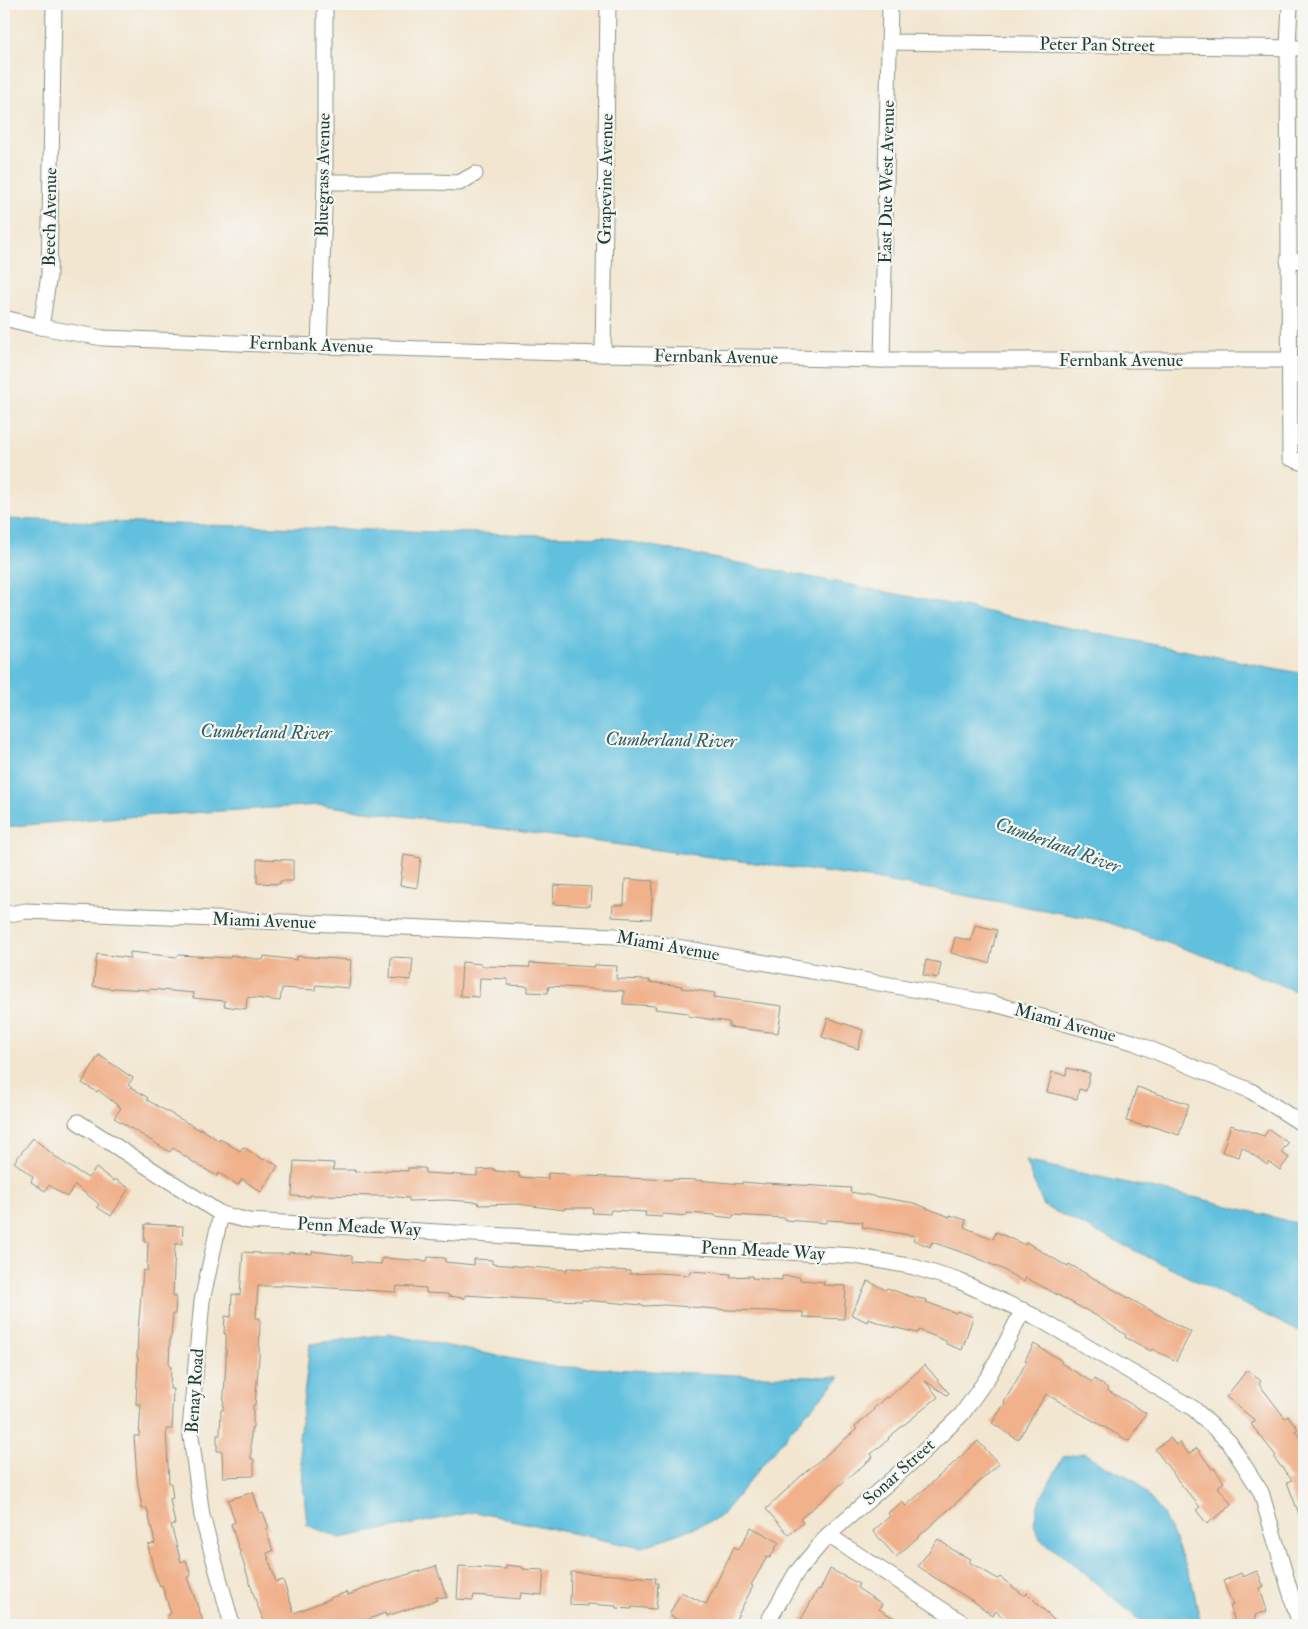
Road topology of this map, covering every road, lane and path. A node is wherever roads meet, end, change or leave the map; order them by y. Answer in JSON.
{"nodes":[{"id":1,"x":54,"y":4,"type":"edge"},
{"id":2,"x":325,"y":4,"type":"edge"},
{"id":3,"x":608,"y":4,"type":"edge"},
{"id":4,"x":890,"y":4,"type":"edge"},
{"id":5,"x":1290,"y":4,"type":"edge"},
{"id":6,"x":890,"y":42,"type":"junction"},
{"id":7,"x":1288,"y":47,"type":"junction"},
{"id":8,"x":1304,"y":48,"type":"edge"},
{"id":9,"x":474,"y":174,"type":"dead end"},
{"id":10,"x":324,"y":182,"type":"junction"},
{"id":11,"x":1288,"y":260,"type":"junction"},
{"id":12,"x":1304,"y":260,"type":"edge"},
{"id":13,"x":4,"y":318,"type":"edge"},
{"id":14,"x":41,"y":327,"type":"junction"},
{"id":15,"x":319,"y":346,"type":"junction"},
{"id":16,"x":603,"y":354,"type":"junction"},
{"id":17,"x":882,"y":360,"type":"junction"},
{"id":18,"x":1289,"y":360,"type":"junction"},
{"id":19,"x":1304,"y":463,"type":"edge"},
{"id":20,"x":4,"y":915,"type":"edge"},
{"id":21,"x":78,"y":1122,"type":"dead end"},
{"id":22,"x":1304,"y":1125,"type":"edge"},
{"id":23,"x":221,"y":1214,"type":"junction"},
{"id":24,"x":1023,"y":1310,"type":"junction"},
{"id":25,"x":828,"y":1535,"type":"junction"},
{"id":26,"x":232,"y":1625,"type":"edge"},
{"id":27,"x":766,"y":1625,"type":"edge"},
{"id":28,"x":966,"y":1625,"type":"edge"},
{"id":29,"x":1300,"y":1625,"type":"edge"}],
"edges":[{"from":1,"to":14,"type":"street","name":"Beech Avenue"},
{"from":2,"to":10,"type":"street","name":"Bluegrass Avenue"},
{"from":3,"to":16,"type":"street","name":"Grapevine Avenue"},
{"from":4,"to":6,"type":"street","name":"East Due West Avenue"},
{"from":5,"to":7,"type":"street"},
{"from":6,"to":7,"type":"street","name":"Peter Pan Street"},
{"from":6,"to":17,"type":"street","name":"East Due West Avenue"},
{"from":7,"to":8,"type":"street","name":"Peter Pan Street"},
{"from":7,"to":11,"type":"street"},
{"from":9,"to":10,"type":"street"},
{"from":10,"to":15,"type":"street","name":"Bluegrass Avenue"},
{"from":11,"to":12,"type":"street"},
{"from":11,"to":18,"type":"street"},
{"from":13,"to":14,"type":"street"},
{"from":14,"to":15,"type":"street","name":"Fernbank Avenue"},
{"from":15,"to":16,"type":"street","name":"Fernbank Avenue"},
{"from":16,"to":17,"type":"street","name":"Fernbank Avenue"},
{"from":17,"to":18,"type":"street","name":"Fernbank Avenue"},
{"from":18,"to":19,"type":"street"},
{"from":20,"to":22,"type":"street","name":"Miami Avenue"},
{"from":21,"to":23,"type":"street","name":"Penn Meade Way"},
{"from":23,"to":24,"type":"street","name":"Penn Meade Way"},
{"from":23,"to":26,"type":"street","name":"Benay Road"},
{"from":24,"to":25,"type":"street","name":"Sonar Street"},
{"from":24,"to":29,"type":"street","name":"Penn Meade Way"},
{"from":25,"to":27,"type":"street","name":"Sonar Street"},
{"from":25,"to":28,"type":"street"}]}
